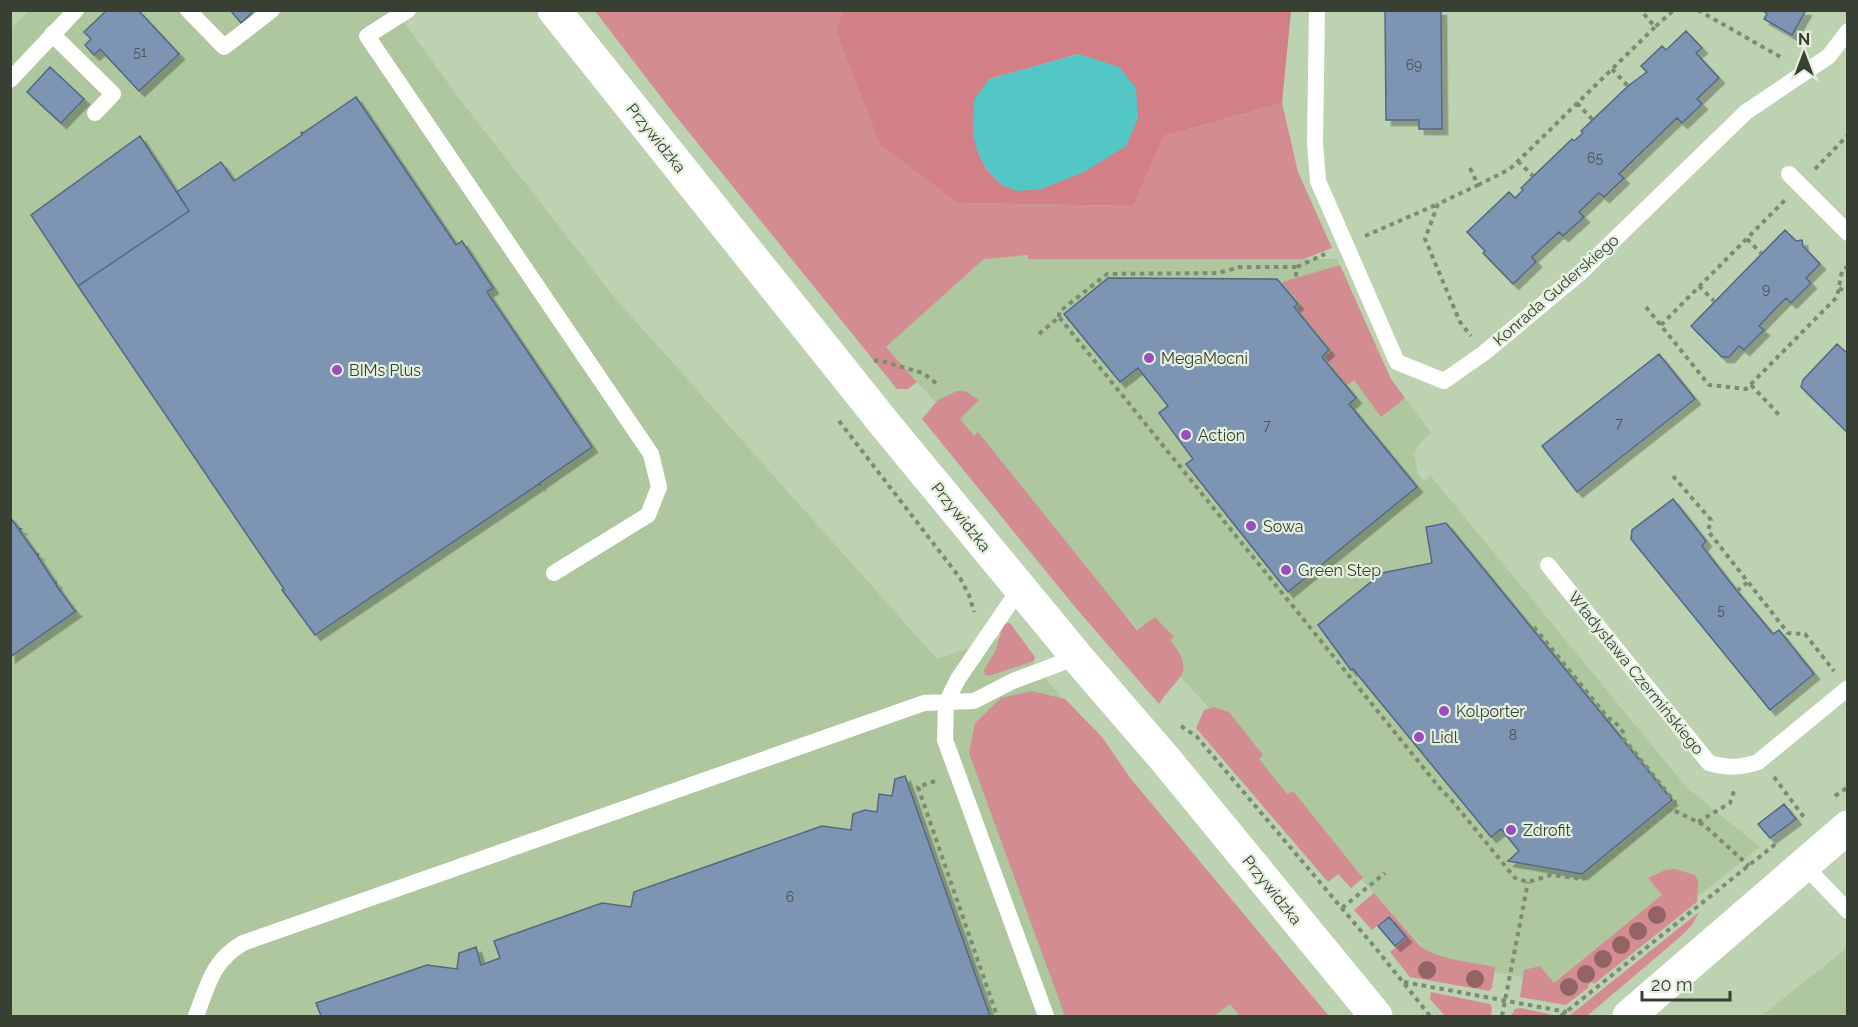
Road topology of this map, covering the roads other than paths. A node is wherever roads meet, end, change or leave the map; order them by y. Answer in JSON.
{"nodes":[{"id":1,"x":76,"y":10,"type":"edge"},
{"id":2,"x":188,"y":10,"type":"edge"},
{"id":3,"x":272,"y":10,"type":"edge"},
{"id":4,"x":408,"y":10,"type":"edge"},
{"id":5,"x":554,"y":10,"type":"edge"},
{"id":6,"x":1317,"y":10,"type":"edge"},
{"id":7,"x":1848,"y":31,"type":"edge"},
{"id":8,"x":52,"y":34,"type":"junction"},
{"id":9,"x":10,"y":80,"type":"edge"},
{"id":10,"x":95,"y":113,"type":"dead end"},
{"id":11,"x":1789,"y":174,"type":"dead end"},
{"id":12,"x":1848,"y":233,"type":"edge"},
{"id":13,"x":1548,"y":565,"type":"dead end"},
{"id":14,"x":554,"y":573,"type":"dead end"},
{"id":15,"x":1020,"y":588,"type":"junction"},
{"id":16,"x":1077,"y":657,"type":"junction"},
{"id":17,"x":1841,"y":684,"type":"edge"},
{"id":18,"x":946,"y":703,"type":"junction"},
{"id":19,"x":1839,"y":813,"type":"edge"},
{"id":20,"x":1804,"y":865,"type":"junction"},
{"id":21,"x":1848,"y":911,"type":"edge"},
{"id":22,"x":196,"y":1017,"type":"edge"},
{"id":23,"x":1046,"y":1017,"type":"edge"},
{"id":24,"x":1376,"y":1017,"type":"edge"},
{"id":25,"x":1629,"y":1017,"type":"edge"}],
"edges":[{"from":1,"to":8,"type":"lane"},
{"from":2,"to":3,"type":"lane"},
{"from":4,"to":14,"type":"lane"},
{"from":5,"to":15,"type":"street","name":"Przywidzka"},
{"from":6,"to":7,"type":"lane","name":"Konrada Guderskiego"},
{"from":8,"to":9,"type":"lane"},
{"from":8,"to":10,"type":"lane"},
{"from":11,"to":12,"type":"lane"},
{"from":13,"to":17,"type":"lane","name":"Władysława Czermińskiego"},
{"from":15,"to":16,"type":"street","name":"Przywidzka"},
{"from":15,"to":18,"type":"lane"},
{"from":16,"to":18,"type":"lane"},
{"from":16,"to":24,"type":"street","name":"Przywidzka"},
{"from":18,"to":22,"type":"lane"},
{"from":18,"to":23,"type":"lane"},
{"from":19,"to":20,"type":"street"},
{"from":20,"to":21,"type":"lane"},
{"from":20,"to":25,"type":"street"}]}
